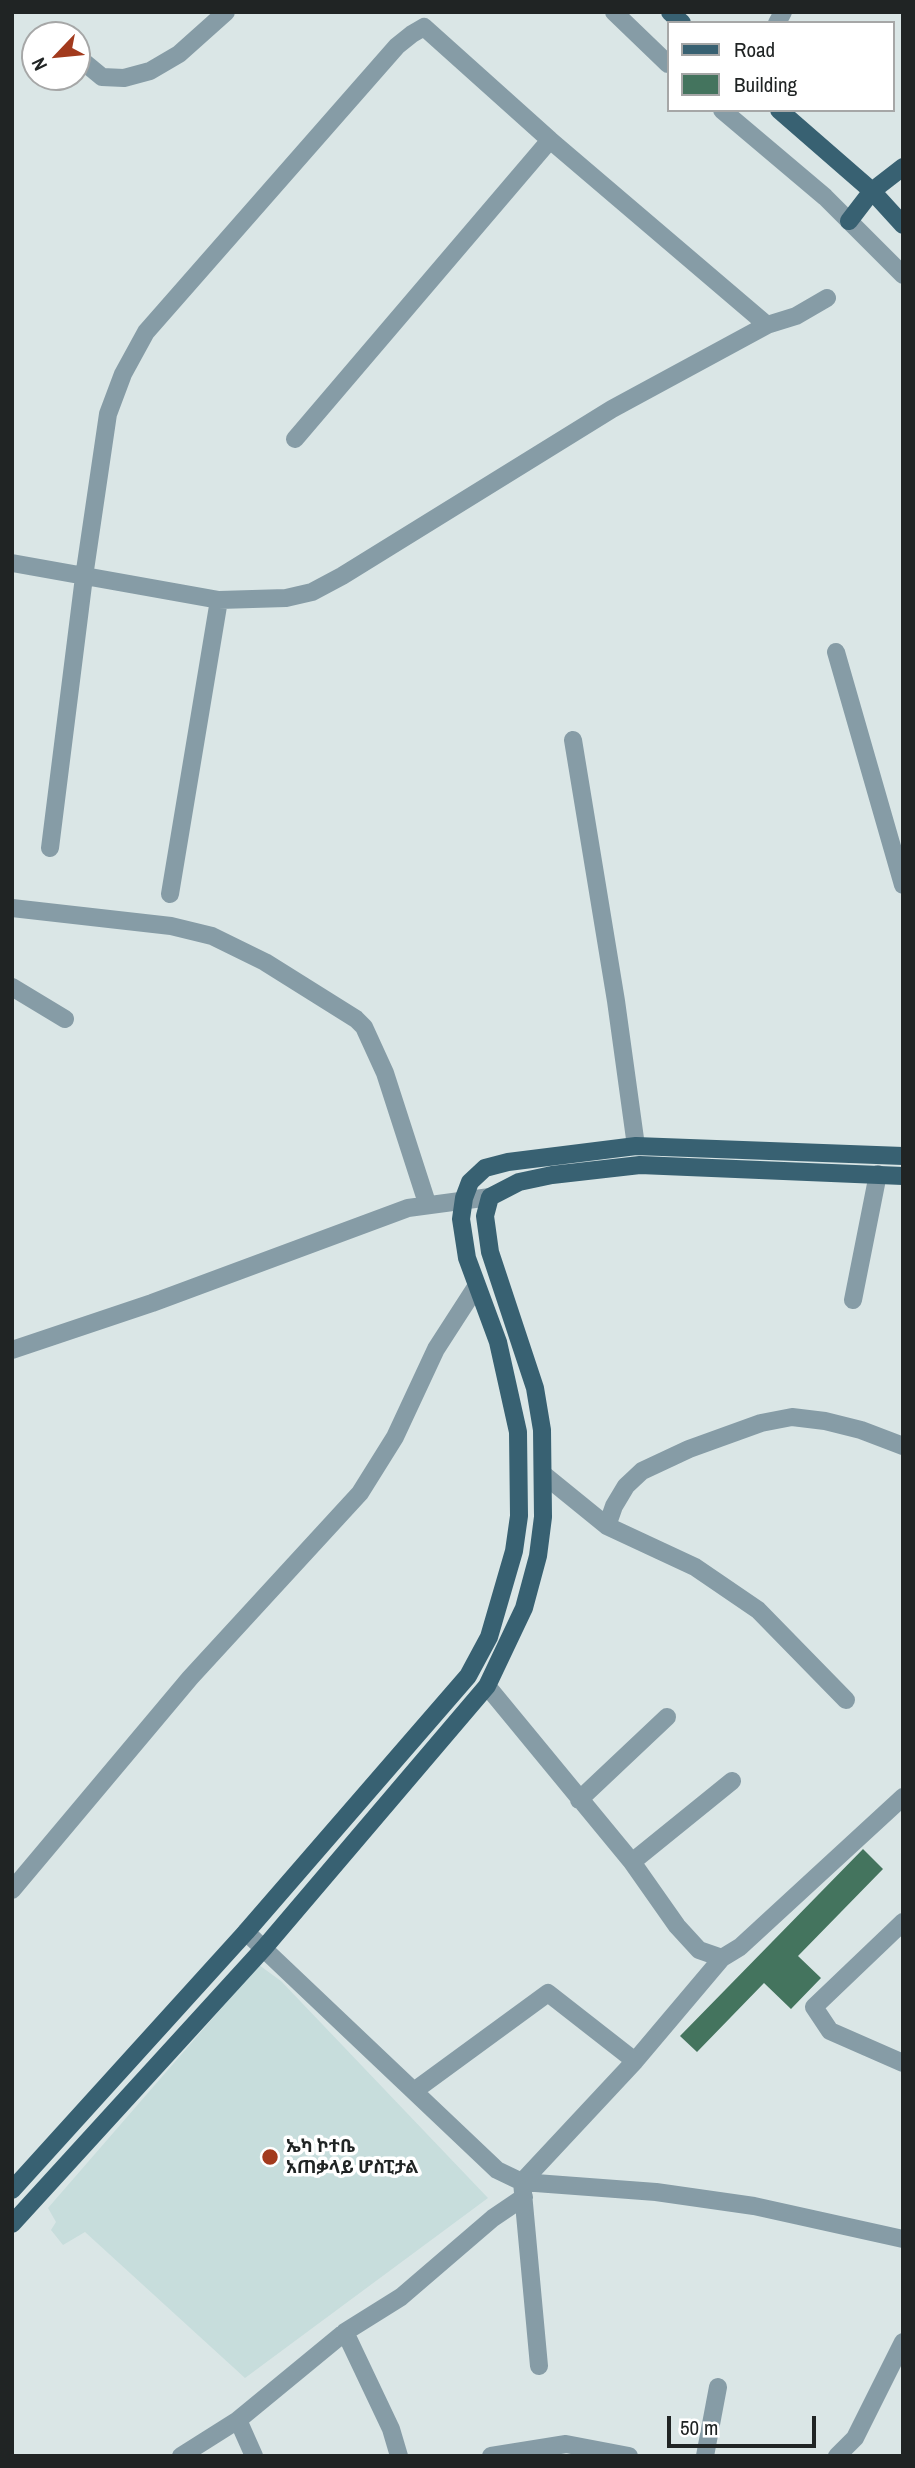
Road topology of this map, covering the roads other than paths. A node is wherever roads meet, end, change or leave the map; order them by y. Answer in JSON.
{"nodes":[{"id":1,"x":226,"y":12,"type":"edge"},
{"id":2,"x":436,"y":12,"type":"edge"},
{"id":3,"x":614,"y":12,"type":"edge"},
{"id":4,"x":424,"y":27,"type":"junction"},
{"id":5,"x":666,"y":62,"type":"edge"},
{"id":6,"x":91,"y":68,"type":"edge"},
{"id":7,"x":724,"y":112,"type":"edge"},
{"id":8,"x":781,"y":112,"type":"edge"},
{"id":9,"x":550,"y":140,"type":"junction"},
{"id":10,"x":903,"y":167,"type":"edge"},
{"id":11,"x":872,"y":191,"type":"junction"},
{"id":12,"x":849,"y":221,"type":"junction"},
{"id":13,"x":903,"y":225,"type":"edge"},
{"id":14,"x":903,"y":275,"type":"edge"},
{"id":15,"x":827,"y":298,"type":"dead end"},
{"id":16,"x":767,"y":325,"type":"junction"},
{"id":17,"x":295,"y":439,"type":"dead end"},
{"id":18,"x":12,"y":562,"type":"edge"},
{"id":19,"x":84,"y":577,"type":"junction"},
{"id":20,"x":219,"y":600,"type":"junction"},
{"id":21,"x":836,"y":652,"type":"dead end"},
{"id":22,"x":573,"y":740,"type":"dead end"},
{"id":23,"x":50,"y":848,"type":"dead end"},
{"id":24,"x":903,"y":884,"type":"edge"},
{"id":25,"x":170,"y":894,"type":"dead end"},
{"id":26,"x":12,"y":908,"type":"edge"},
{"id":27,"x":12,"y":987,"type":"edge"},
{"id":28,"x":65,"y":1019,"type":"dead end"},
{"id":29,"x":636,"y":1146,"type":"junction"},
{"id":30,"x":903,"y":1156,"type":"edge"},
{"id":31,"x":878,"y":1174,"type":"junction"},
{"id":32,"x":903,"y":1176,"type":"edge"},
{"id":33,"x":464,"y":1198,"type":"junction"},
{"id":34,"x":490,"y":1198,"type":"junction"},
{"id":35,"x":427,"y":1203,"type":"junction"},
{"id":36,"x":476,"y":1287,"type":"junction"},
{"id":37,"x":853,"y":1300,"type":"dead end"},
{"id":38,"x":12,"y":1350,"type":"edge"},
{"id":39,"x":903,"y":1446,"type":"edge"},
{"id":40,"x":543,"y":1474,"type":"junction"},
{"id":41,"x":607,"y":1526,"type":"junction"},
{"id":42,"x":487,"y":1686,"type":"junction"},
{"id":43,"x":846,"y":1700,"type":"dead end"},
{"id":44,"x":667,"y":1717,"type":"dead end"},
{"id":45,"x":732,"y":1781,"type":"dead end"},
{"id":46,"x":903,"y":1797,"type":"edge"},
{"id":47,"x":579,"y":1800,"type":"junction"},
{"id":48,"x":632,"y":1862,"type":"junction"},
{"id":49,"x":12,"y":1890,"type":"edge"},
{"id":50,"x":903,"y":1922,"type":"edge"},
{"id":51,"x":246,"y":1932,"type":"junction"},
{"id":52,"x":264,"y":1948,"type":"junction"},
{"id":53,"x":722,"y":1958,"type":"junction"},
{"id":54,"x":635,"y":2061,"type":"junction"},
{"id":55,"x":903,"y":2063,"type":"edge"},
{"id":56,"x":414,"y":2091,"type":"junction"},
{"id":57,"x":523,"y":2189,"type":"junction"},
{"id":58,"x":12,"y":2190,"type":"edge"},
{"id":59,"x":12,"y":2224,"type":"edge"},
{"id":60,"x":903,"y":2239,"type":"edge"},
{"id":61,"x":345,"y":2332,"type":"junction"},
{"id":62,"x":903,"y":2342,"type":"edge"},
{"id":63,"x":540,"y":2366,"type":"dead end"},
{"id":64,"x":718,"y":2387,"type":"dead end"},
{"id":65,"x":238,"y":2420,"type":"junction"},
{"id":66,"x":181,"y":2456,"type":"edge"},
{"id":67,"x":254,"y":2456,"type":"edge"},
{"id":68,"x":399,"y":2456,"type":"edge"},
{"id":69,"x":491,"y":2456,"type":"edge"},
{"id":70,"x":629,"y":2456,"type":"edge"},
{"id":71,"x":705,"y":2456,"type":"edge"},
{"id":72,"x":837,"y":2456,"type":"edge"}],
"edges":[{"from":1,"to":6,"type":"street"},
{"from":2,"to":4,"type":"street"},
{"from":3,"to":5,"type":"street"},
{"from":4,"to":9,"type":"street"},
{"from":4,"to":19,"type":"street"},
{"from":7,"to":12,"type":"street"},
{"from":8,"to":11,"type":"main road"},
{"from":9,"to":16,"type":"street"},
{"from":9,"to":17,"type":"street"},
{"from":10,"to":11,"type":"main road"},
{"from":11,"to":12,"type":"main road"},
{"from":11,"to":13,"type":"main road"},
{"from":12,"to":14,"type":"street"},
{"from":15,"to":16,"type":"street"},
{"from":16,"to":20,"type":"street"},
{"from":18,"to":19,"type":"street"},
{"from":19,"to":20,"type":"street"},
{"from":19,"to":23,"type":"street"},
{"from":20,"to":25,"type":"street"},
{"from":21,"to":24,"type":"street"},
{"from":22,"to":29,"type":"street"},
{"from":26,"to":35,"type":"street"},
{"from":27,"to":28,"type":"street"},
{"from":29,"to":30,"type":"main road"},
{"from":29,"to":33,"type":"main road"},
{"from":31,"to":32,"type":"main road"},
{"from":31,"to":34,"type":"main road"},
{"from":31,"to":37,"type":"street"},
{"from":33,"to":34,"type":"street"},
{"from":33,"to":35,"type":"street"},
{"from":33,"to":36,"type":"main road"},
{"from":34,"to":40,"type":"main road"},
{"from":35,"to":38,"type":"street"},
{"from":36,"to":49,"type":"street"},
{"from":36,"to":51,"type":"main road"},
{"from":39,"to":41,"type":"street"},
{"from":40,"to":41,"type":"street"},
{"from":40,"to":42,"type":"main road"},
{"from":41,"to":43,"type":"street"},
{"from":42,"to":47,"type":"street"},
{"from":42,"to":52,"type":"main road"},
{"from":44,"to":47,"type":"street"},
{"from":45,"to":48,"type":"street"},
{"from":46,"to":53,"type":"street"},
{"from":47,"to":48,"type":"street"},
{"from":48,"to":53,"type":"street"},
{"from":50,"to":55,"type":"street"},
{"from":51,"to":52,"type":"street"},
{"from":51,"to":58,"type":"main road"},
{"from":52,"to":56,"type":"street"},
{"from":52,"to":59,"type":"main road"},
{"from":53,"to":54,"type":"street"},
{"from":54,"to":56,"type":"street"},
{"from":54,"to":57,"type":"street"},
{"from":56,"to":57,"type":"street"},
{"from":57,"to":60,"type":"street"},
{"from":57,"to":61,"type":"street"},
{"from":57,"to":63,"type":"street"},
{"from":61,"to":65,"type":"street"},
{"from":61,"to":68,"type":"street"},
{"from":62,"to":72,"type":"street"},
{"from":64,"to":71,"type":"street"},
{"from":65,"to":66,"type":"street"},
{"from":65,"to":67,"type":"street"},
{"from":69,"to":70,"type":"street"}]}
